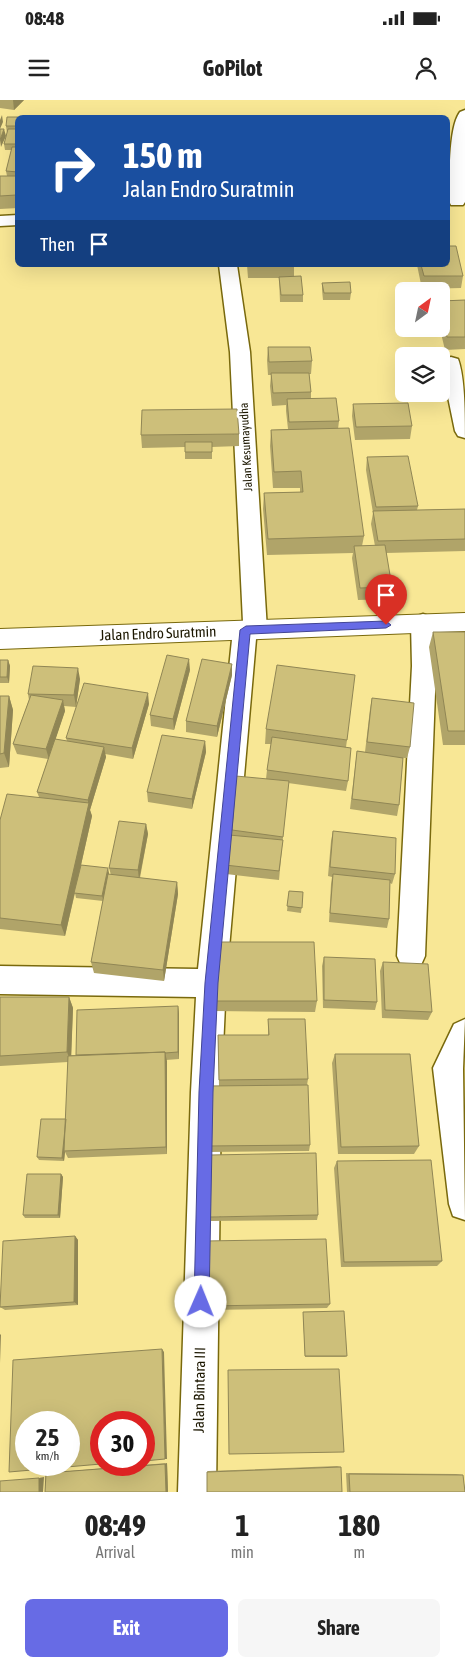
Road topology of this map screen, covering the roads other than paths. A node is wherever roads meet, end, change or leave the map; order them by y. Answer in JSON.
{"nodes":[{"id":1,"x":465,"y":115,"type":"edge"},
{"id":2,"x":456,"y":201,"type":"edge"},
{"id":3,"x":15,"y":220,"type":"edge"},
{"id":4,"x":0,"y":221,"type":"edge"},
{"id":5,"x":228,"y":267,"type":"edge"},
{"id":6,"x":451,"y":363,"type":"dead end"},
{"id":7,"x":465,"y":431,"type":"edge"},
{"id":8,"x":465,"y":622,"type":"edge"},
{"id":9,"x":423,"y":623,"type":"junction"},
{"id":10,"x":250,"y":630,"type":"junction"},
{"id":11,"x":0,"y":639,"type":"edge"},
{"id":12,"x":411,"y":956,"type":"dead end"},
{"id":13,"x":0,"y":980,"type":"edge"},
{"id":14,"x":212,"y":983,"type":"junction"},
{"id":15,"x":465,"y":1034,"type":"edge"},
{"id":16,"x":465,"y":1204,"type":"edge"},
{"id":17,"x":197,"y":1492,"type":"edge"}],
"edges":[{"from":1,"to":2,"type":"street"},
{"from":3,"to":4,"type":"street"},
{"from":5,"to":10,"type":"street","name":"Jalan Kesumayudha"},
{"from":6,"to":7,"type":"street"},
{"from":8,"to":9,"type":"main road","name":"Jalan Endro Suratmin"},
{"from":9,"to":10,"type":"main road","name":"Jalan Endro Suratmin"},
{"from":9,"to":12,"type":"street"},
{"from":10,"to":11,"type":"main road","name":"Jalan Endro Suratmin"},
{"from":10,"to":14,"type":"street","name":"Jalan Bintara III"},
{"from":13,"to":14,"type":"street"},
{"from":14,"to":17,"type":"street","name":"Jalan Bintara III"},
{"from":15,"to":16,"type":"street"}]}
